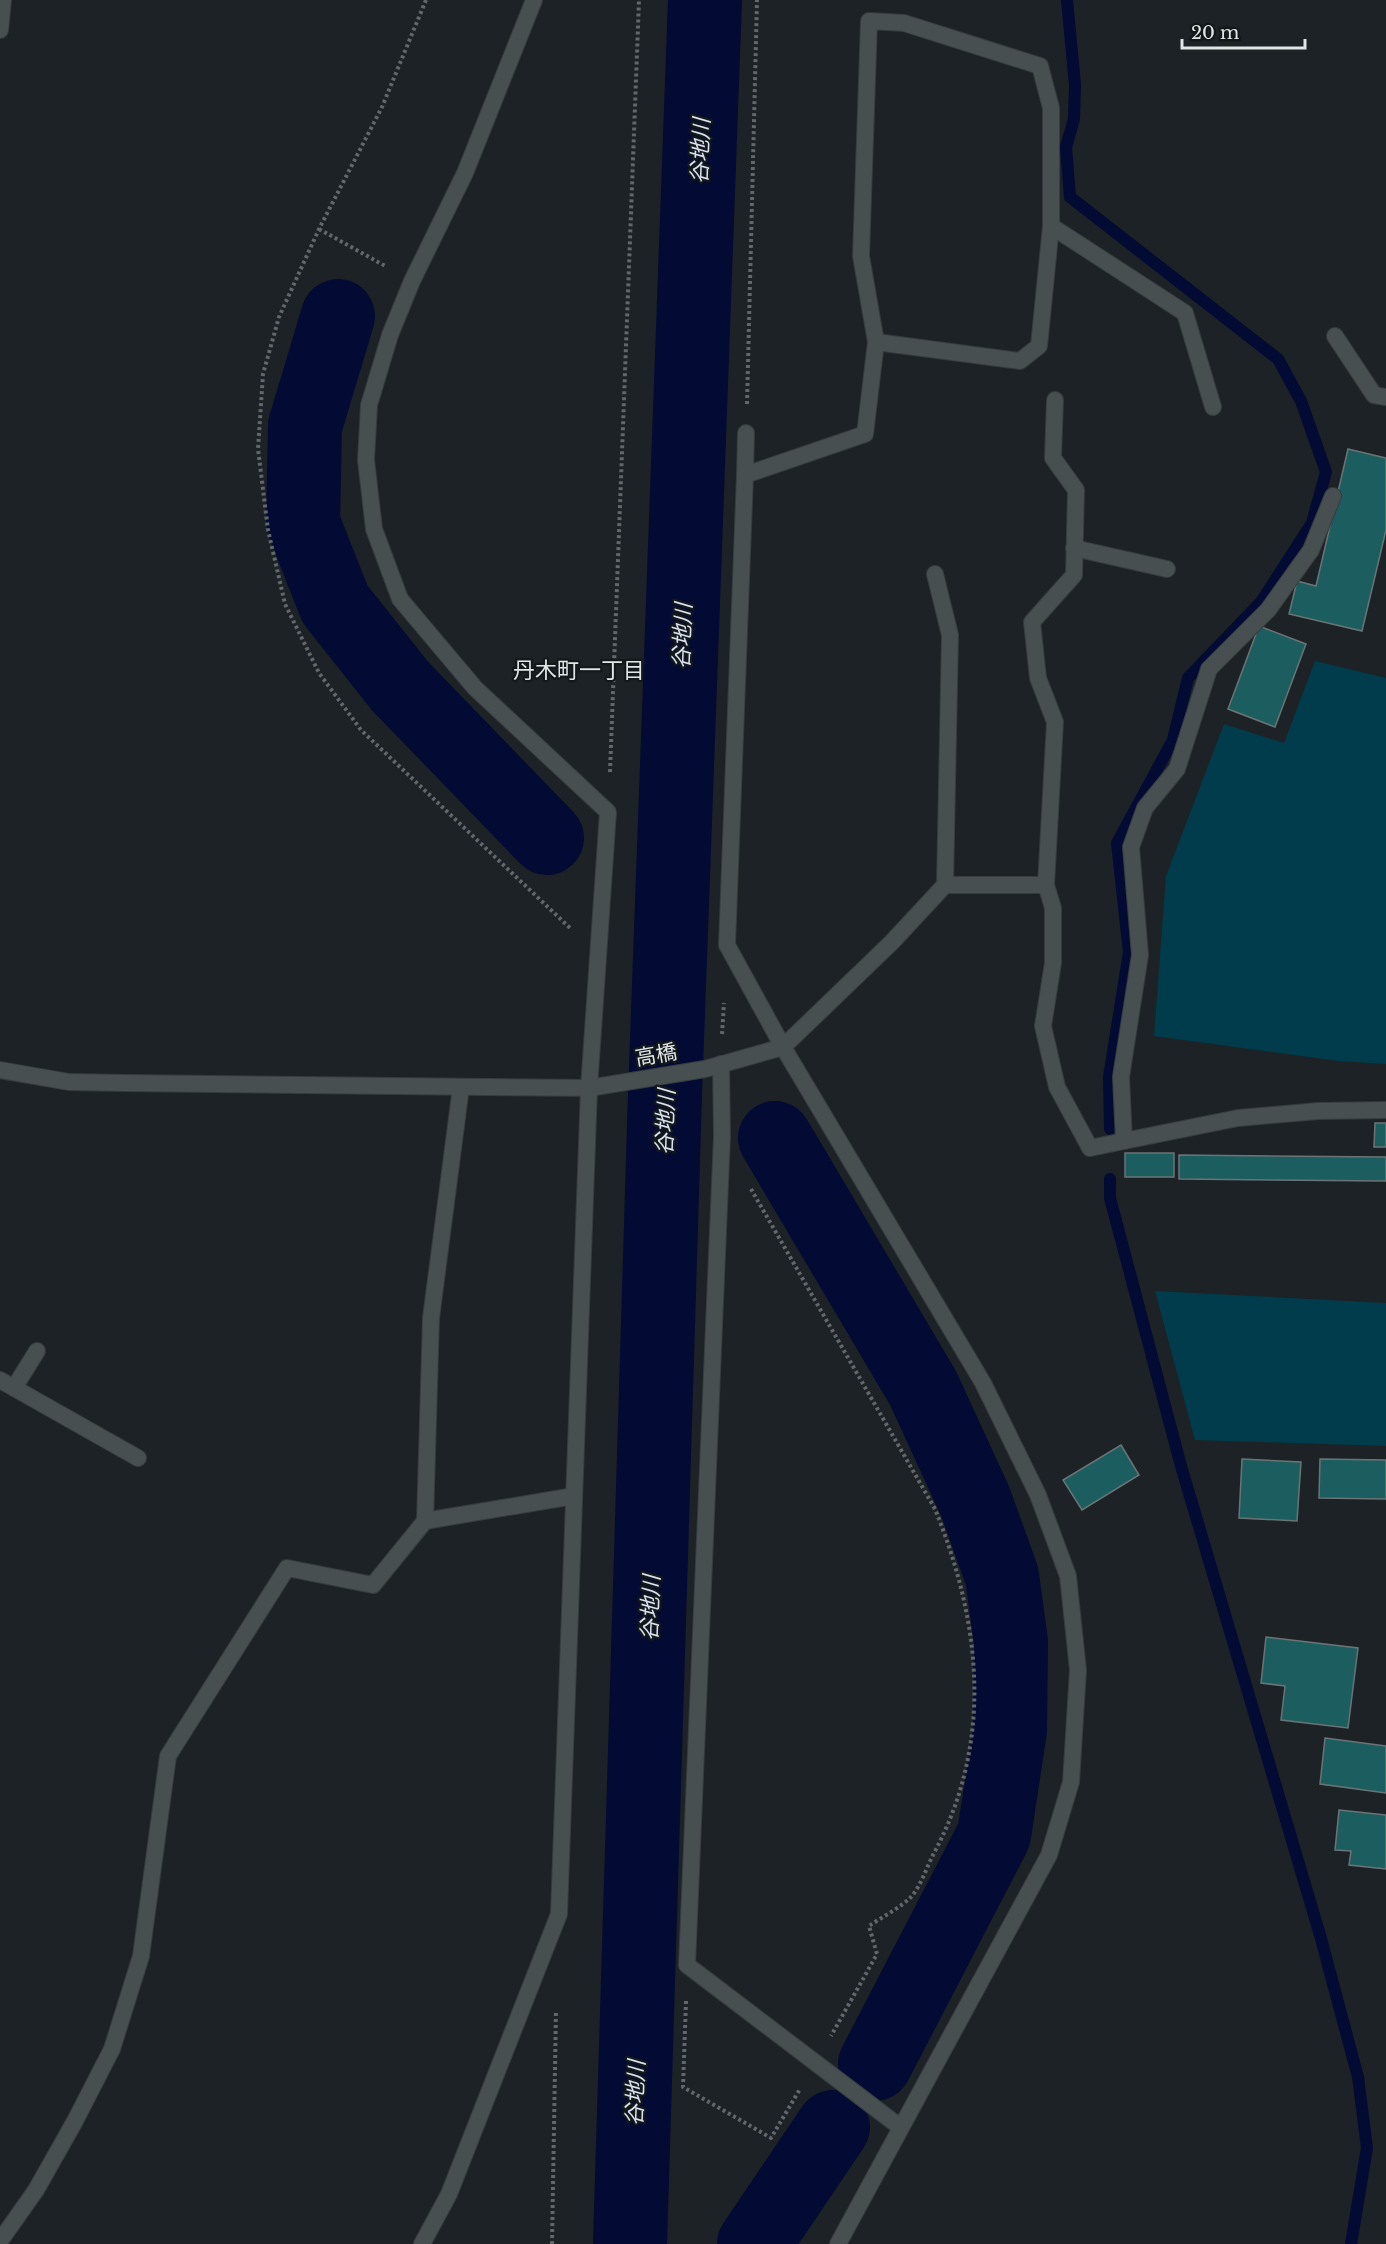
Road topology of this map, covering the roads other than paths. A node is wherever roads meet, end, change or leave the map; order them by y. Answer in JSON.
{"nodes":[{"id":1,"x":3,"y":0,"type":"edge"},
{"id":2,"x":534,"y":0,"type":"edge"},
{"id":3,"x":0,"y":30,"type":"edge"},
{"id":4,"x":1051,"y":226,"type":"junction"},
{"id":5,"x":1335,"y":336,"type":"dead end"},
{"id":6,"x":876,"y":342,"type":"junction"},
{"id":7,"x":1386,"y":397,"type":"edge"},
{"id":8,"x":1055,"y":400,"type":"dead end"},
{"id":9,"x":1213,"y":407,"type":"dead end"},
{"id":10,"x":746,"y":433,"type":"road end"},
{"id":11,"x":746,"y":475,"type":"junction"},
{"id":12,"x":1333,"y":496,"type":"dead end"},
{"id":13,"x":1074,"y":548,"type":"junction"},
{"id":14,"x":1167,"y":569,"type":"dead end"},
{"id":15,"x":935,"y":574,"type":"dead end"},
{"id":16,"x":945,"y":885,"type":"junction"},
{"id":17,"x":1046,"y":885,"type":"junction"},
{"id":18,"x":783,"y":1047,"type":"junction"},
{"id":19,"x":713,"y":1067,"type":"junction"},
{"id":20,"x":0,"y":1070,"type":"edge"},
{"id":21,"x":461,"y":1087,"type":"junction"},
{"id":22,"x":590,"y":1088,"type":"junction"},
{"id":23,"x":1386,"y":1110,"type":"edge"},
{"id":24,"x":1124,"y":1141,"type":"junction"},
{"id":25,"x":37,"y":1351,"type":"dead end"},
{"id":26,"x":7,"y":1384,"type":"edge"},
{"id":27,"x":138,"y":1458,"type":"dead end"},
{"id":28,"x":574,"y":1496,"type":"junction"},
{"id":29,"x":425,"y":1521,"type":"junction"},
{"id":30,"x":900,"y":2127,"type":"junction"},
{"id":31,"x":0,"y":2241,"type":"edge"},
{"id":32,"x":422,"y":2244,"type":"edge"},
{"id":33,"x":838,"y":2244,"type":"edge"}],
"edges":[{"from":1,"to":3,"type":"street"},
{"from":2,"to":22,"type":"street"},
{"from":4,"to":6,"type":"street"},
{"from":4,"to":6,"type":"street"},
{"from":4,"to":9,"type":"street"},
{"from":5,"to":7,"type":"street"},
{"from":6,"to":11,"type":"street"},
{"from":8,"to":13,"type":"street"},
{"from":10,"to":11,"type":"street"},
{"from":11,"to":18,"type":"street"},
{"from":12,"to":24,"type":"street"},
{"from":13,"to":14,"type":"street"},
{"from":13,"to":17,"type":"street"},
{"from":15,"to":16,"type":"street"},
{"from":16,"to":17,"type":"street"},
{"from":16,"to":18,"type":"street"},
{"from":17,"to":24,"type":"street"},
{"from":18,"to":19,"type":"street","name":"高橋"},
{"from":18,"to":30,"type":"street"},
{"from":19,"to":22,"type":"street","name":"高橋"},
{"from":19,"to":30,"type":"street"},
{"from":20,"to":21,"type":"street","name":"高橋"},
{"from":21,"to":22,"type":"street","name":"高橋"},
{"from":21,"to":29,"type":"street"},
{"from":22,"to":28,"type":"street"},
{"from":23,"to":24,"type":"street"},
{"from":25,"to":26,"type":"street"},
{"from":26,"to":27,"type":"street"},
{"from":28,"to":29,"type":"street"},
{"from":28,"to":32,"type":"street"},
{"from":29,"to":31,"type":"street"},
{"from":30,"to":33,"type":"street"}]}
